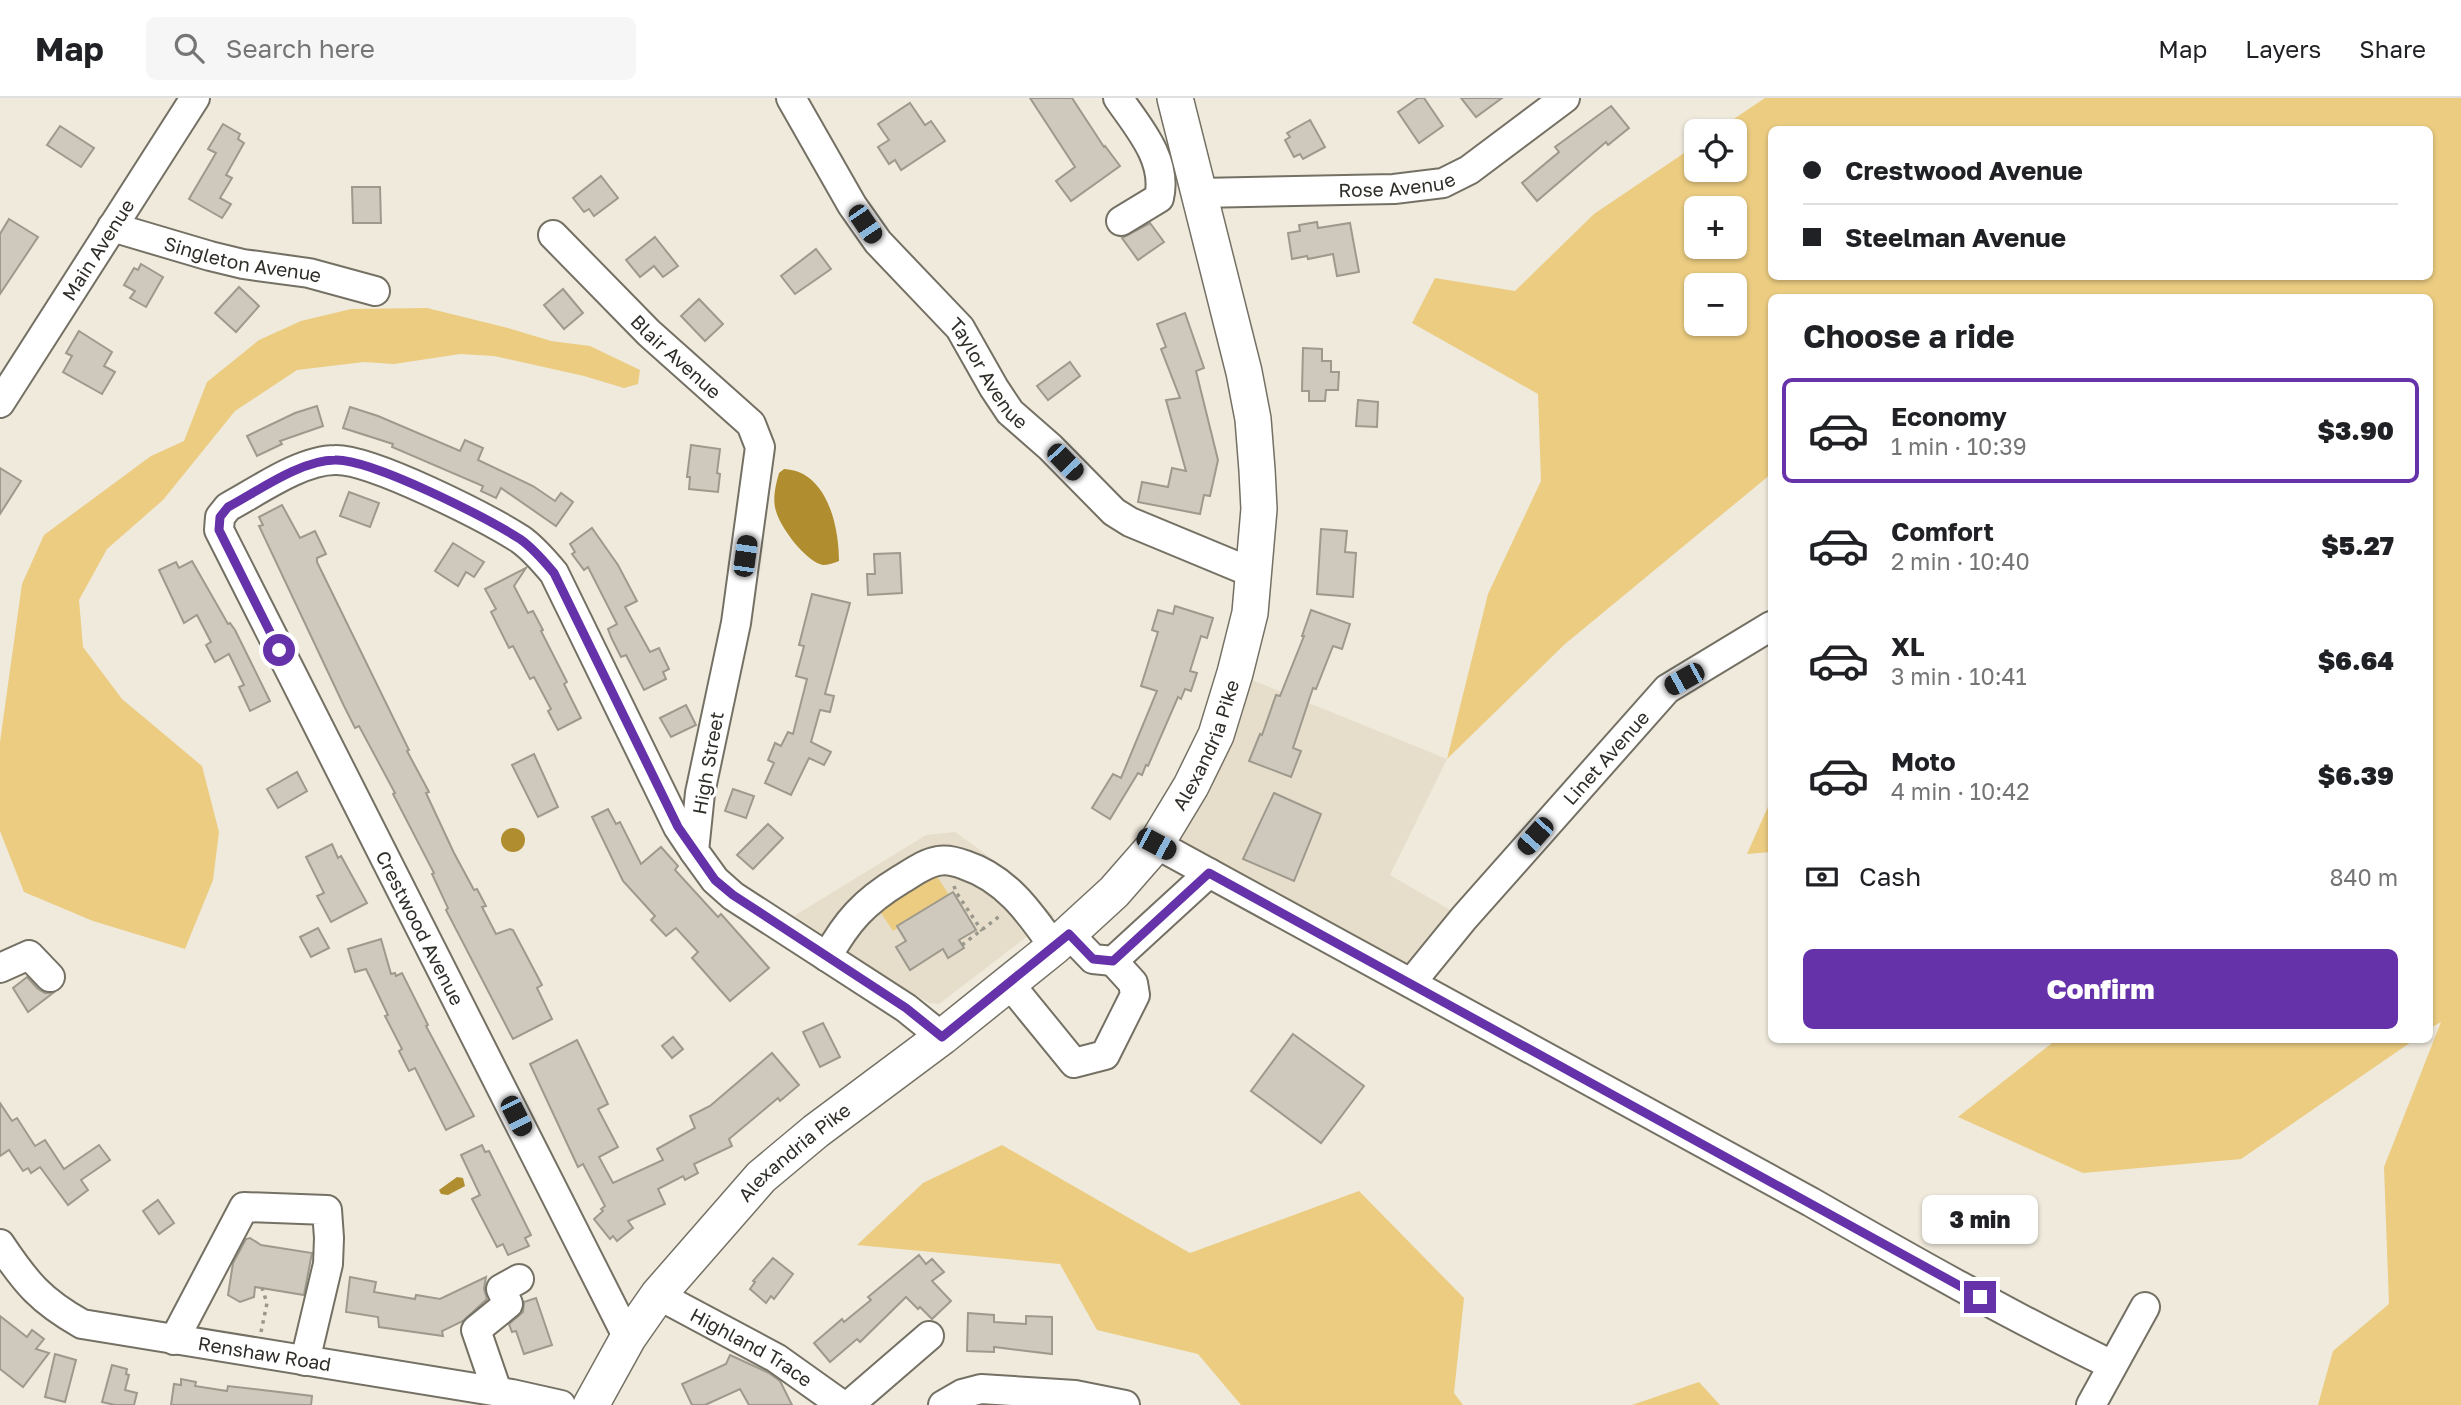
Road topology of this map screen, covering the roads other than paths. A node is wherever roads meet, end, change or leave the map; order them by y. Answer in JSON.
{"nodes":[{"id":1,"x":195,"y":98,"type":"edge"},
{"id":2,"x":791,"y":98,"type":"edge"},
{"id":3,"x":1118,"y":98,"type":"edge"},
{"id":4,"x":1175,"y":98,"type":"edge"},
{"id":5,"x":1565,"y":98,"type":"edge"},
{"id":6,"x":1199,"y":194,"type":"junction"},
{"id":7,"x":1121,"y":221,"type":"dead end"},
{"id":8,"x":111,"y":227,"type":"junction"},
{"id":9,"x":553,"y":235,"type":"dead end"},
{"id":10,"x":375,"y":291,"type":"dead end"},
{"id":11,"x":0,"y":403,"type":"edge"},
{"id":12,"x":754,"y":493,"type":"joint"},
{"id":13,"x":1254,"y":573,"type":"junction"},
{"id":14,"x":1768,"y":628,"type":"edge"},
{"id":15,"x":1156,"y":844,"type":"junction"},
{"id":16,"x":694,"y":851,"type":"junction"},
{"id":17,"x":1209,"y":873,"type":"junction"},
{"id":18,"x":1062,"y":941,"type":"junction"},
{"id":19,"x":827,"y":957,"type":"junction"},
{"id":20,"x":1113,"y":961,"type":"junction"},
{"id":21,"x":0,"y":968,"type":"edge"},
{"id":22,"x":50,"y":977,"type":"dead end"},
{"id":23,"x":1008,"y":982,"type":"junction"},
{"id":24,"x":1411,"y":983,"type":"junction"},
{"id":25,"x":942,"y":1037,"type":"junction"},
{"id":26,"x":0,"y":1244,"type":"edge"},
{"id":27,"x":519,"y":1279,"type":"dead end"},
{"id":28,"x":658,"y":1294,"type":"junction"},
{"id":29,"x":2145,"y":1307,"type":"dead end"},
{"id":30,"x":929,"y":1336,"type":"dead end"},
{"id":31,"x":628,"y":1338,"type":"junction"},
{"id":32,"x":174,"y":1340,"type":"junction"},
{"id":33,"x":305,"y":1361,"type":"junction"},
{"id":34,"x":2112,"y":1365,"type":"junction"},
{"id":35,"x":497,"y":1391,"type":"junction"},
{"id":36,"x":561,"y":1405,"type":"edge"},
{"id":37,"x":591,"y":1405,"type":"edge"},
{"id":38,"x":842,"y":1405,"type":"edge"},
{"id":39,"x":849,"y":1405,"type":"edge"},
{"id":40,"x":943,"y":1405,"type":"edge"},
{"id":41,"x":1125,"y":1405,"type":"edge"},
{"id":42,"x":2091,"y":1405,"type":"edge"}],
"edges":[{"from":1,"to":8,"type":"street","name":"Main Avenue"},
{"from":2,"to":13,"type":"street","name":"Taylor Avenue"},
{"from":3,"to":7,"type":"street"},
{"from":4,"to":6,"type":"main road","name":"Alexandria Pike"},
{"from":5,"to":6,"type":"street","name":"Rose Avenue"},
{"from":6,"to":13,"type":"main road","name":"Alexandria Pike"},
{"from":8,"to":10,"type":"street","name":"Singleton Avenue"},
{"from":8,"to":11,"type":"street","name":"Main Avenue"},
{"from":9,"to":12,"type":"street","name":"Blair Avenue"},
{"from":12,"to":16,"type":"street","name":"High Street"},
{"from":13,"to":15,"type":"main road","name":"Alexandria Pike"},
{"from":14,"to":24,"type":"street","name":"Linet Avenue"},
{"from":15,"to":17,"type":"street"},
{"from":15,"to":18,"type":"main road","name":"Alexandria Pike"},
{"from":16,"to":19,"type":"street"},
{"from":16,"to":31,"type":"street","name":"Crestwood Avenue"},
{"from":17,"to":20,"type":"street"},
{"from":17,"to":24,"type":"street"},
{"from":18,"to":19,"type":"street"},
{"from":18,"to":20,"type":"street"},
{"from":18,"to":23,"type":"main road","name":"Alexandria Pike"},
{"from":19,"to":25,"type":"street"},
{"from":20,"to":23,"type":"street"},
{"from":21,"to":22,"type":"street"},
{"from":23,"to":25,"type":"main road","name":"Alexandria Pike"},
{"from":24,"to":34,"type":"street"},
{"from":25,"to":28,"type":"main road","name":"Alexandria Pike"},
{"from":26,"to":32,"type":"street","name":"Renshaw Road"},
{"from":27,"to":35,"type":"street"},
{"from":28,"to":31,"type":"main road","name":"Alexandria Pike"},
{"from":28,"to":38,"type":"street","name":"Highland Trace"},
{"from":29,"to":34,"type":"street"},
{"from":30,"to":39,"type":"street"},
{"from":31,"to":37,"type":"main road","name":"Alexandria Pike"},
{"from":32,"to":33,"type":"street","name":"Renshaw Road"},
{"from":32,"to":33,"type":"street"},
{"from":33,"to":35,"type":"street","name":"Renshaw Road"},
{"from":34,"to":42,"type":"street"},
{"from":35,"to":36,"type":"street","name":"Renshaw Road"},
{"from":40,"to":41,"type":"street"}]}
